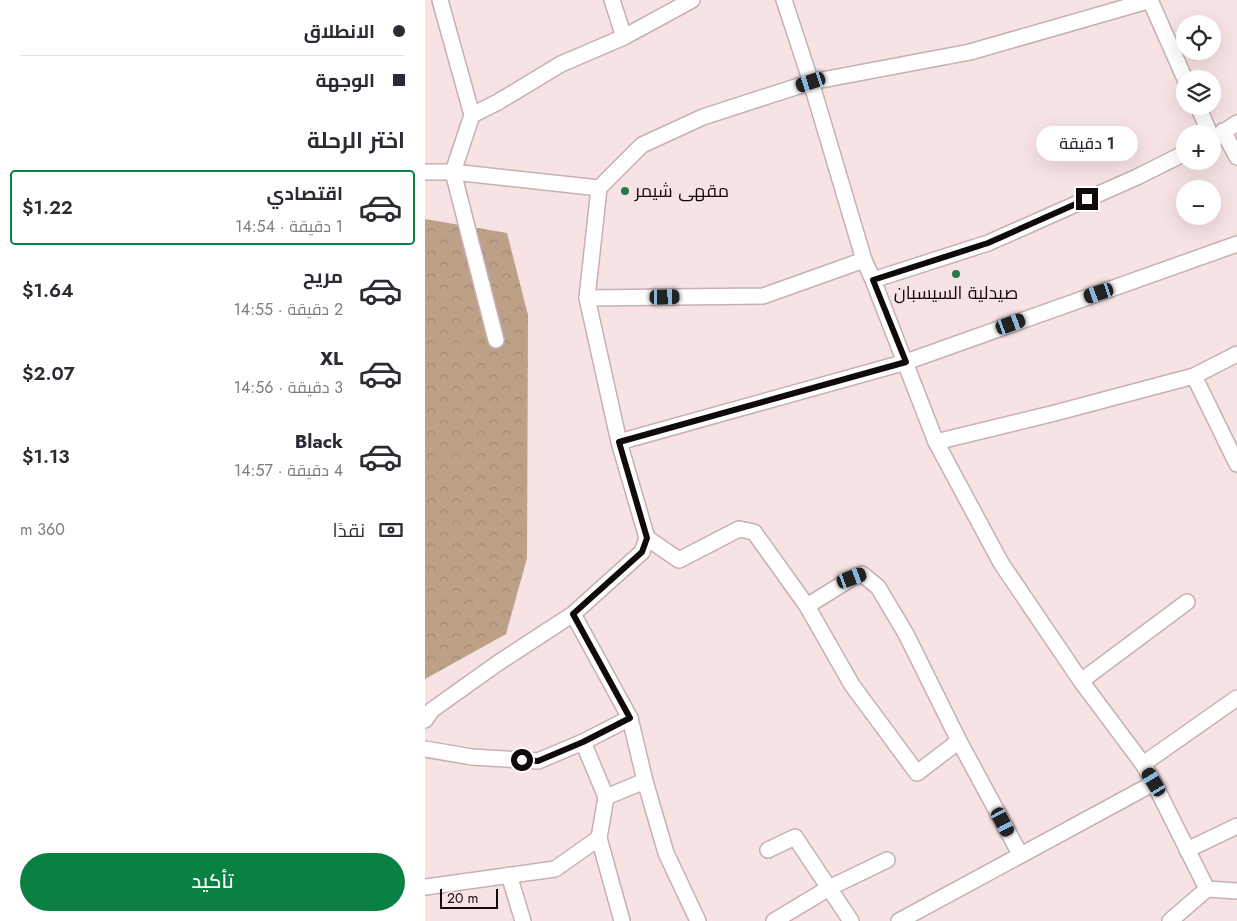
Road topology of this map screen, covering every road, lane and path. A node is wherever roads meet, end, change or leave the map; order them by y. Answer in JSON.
{"nodes":[{"id":1,"x":440,"y":0,"type":"edge"},
{"id":2,"x":612,"y":0,"type":"edge"},
{"id":3,"x":692,"y":0,"type":"edge"},
{"id":4,"x":784,"y":0,"type":"edge"},
{"id":5,"x":1150,"y":0,"type":"edge"},
{"id":6,"x":624,"y":37,"type":"junction"},
{"id":7,"x":1181,"y":70,"type":"edge"},
{"id":8,"x":811,"y":82,"type":"junction"},
{"id":9,"x":472,"y":115,"type":"junction"},
{"id":10,"x":1237,"y":123,"type":"edge"},
{"id":11,"x":1221,"y":132,"type":"edge"},
{"id":12,"x":1221,"y":141,"type":"edge"},
{"id":13,"x":1237,"y":157,"type":"edge"},
{"id":14,"x":1176,"y":158,"type":"edge"},
{"id":15,"x":425,"y":172,"type":"edge"},
{"id":16,"x":453,"y":172,"type":"junction"},
{"id":17,"x":599,"y":188,"type":"junction"},
{"id":18,"x":1237,"y":244,"type":"edge"},
{"id":19,"x":864,"y":260,"type":"junction"},
{"id":20,"x":873,"y":280,"type":"junction"},
{"id":21,"x":587,"y":298,"type":"junction"},
{"id":22,"x":496,"y":340,"type":"dead end"},
{"id":23,"x":1237,"y":354,"type":"edge"},
{"id":24,"x":906,"y":362,"type":"junction"},
{"id":25,"x":1194,"y":376,"type":"junction"},
{"id":26,"x":619,"y":442,"type":"junction"},
{"id":27,"x":936,"y":442,"type":"junction"},
{"id":28,"x":1237,"y":464,"type":"edge"},
{"id":29,"x":647,"y":538,"type":"junction"},
{"id":30,"x":1187,"y":602,"type":"dead end"},
{"id":31,"x":807,"y":606,"type":"junction"},
{"id":32,"x":573,"y":614,"type":"junction"},
{"id":33,"x":1081,"y":681,"type":"junction"},
{"id":34,"x":1237,"y":698,"type":"edge"},
{"id":35,"x":630,"y":718,"type":"junction"},
{"id":36,"x":425,"y":720,"type":"edge"},
{"id":37,"x":959,"y":741,"type":"junction"},
{"id":38,"x":583,"y":742,"type":"junction"},
{"id":39,"x":425,"y":749,"type":"edge"},
{"id":40,"x":1143,"y":764,"type":"junction"},
{"id":41,"x":645,"y":782,"type":"junction"},
{"id":42,"x":1154,"y":782,"type":"junction"},
{"id":43,"x":606,"y":797,"type":"junction"},
{"id":44,"x":1237,"y":826,"type":"edge"},
{"id":45,"x":599,"y":838,"type":"junction"},
{"id":46,"x":768,"y":850,"type":"dead end"},
{"id":47,"x":1187,"y":850,"type":"junction"},
{"id":48,"x":1020,"y":854,"type":"junction"},
{"id":49,"x":887,"y":860,"type":"dead end"},
{"id":50,"x":509,"y":876,"type":"junction"},
{"id":51,"x":425,"y":887,"type":"edge"},
{"id":52,"x":829,"y":888,"type":"junction"},
{"id":53,"x":1207,"y":889,"type":"junction"},
{"id":54,"x":1237,"y":892,"type":"edge"},
{"id":55,"x":523,"y":921,"type":"edge"},
{"id":56,"x":622,"y":921,"type":"edge"},
{"id":57,"x":698,"y":921,"type":"edge"},
{"id":58,"x":774,"y":921,"type":"edge"},
{"id":59,"x":851,"y":921,"type":"edge"},
{"id":60,"x":899,"y":921,"type":"edge"},
{"id":61,"x":1169,"y":921,"type":"edge"}],
"edges":[{"from":1,"to":9,"type":"street"},
{"from":2,"to":6,"type":"street"},
{"from":3,"to":6,"type":"street"},
{"from":4,"to":8,"type":"street"},
{"from":5,"to":7,"type":"street"},
{"from":5,"to":8,"type":"street"},
{"from":6,"to":9,"type":"street"},
{"from":8,"to":17,"type":"street"},
{"from":8,"to":19,"type":"street"},
{"from":9,"to":16,"type":"street"},
{"from":10,"to":11,"type":"street"},
{"from":12,"to":13,"type":"street"},
{"from":14,"to":20,"type":"street"},
{"from":15,"to":16,"type":"street"},
{"from":16,"to":17,"type":"street"},
{"from":16,"to":22,"type":"street"},
{"from":17,"to":21,"type":"street"},
{"from":18,"to":24,"type":"street"},
{"from":19,"to":20,"type":"street"},
{"from":19,"to":21,"type":"street"},
{"from":20,"to":24,"type":"street"},
{"from":21,"to":26,"type":"street"},
{"from":23,"to":25,"type":"street"},
{"from":24,"to":26,"type":"street"},
{"from":24,"to":27,"type":"street"},
{"from":25,"to":27,"type":"street"},
{"from":25,"to":28,"type":"street"},
{"from":26,"to":29,"type":"street"},
{"from":27,"to":33,"type":"street"},
{"from":29,"to":31,"type":"street"},
{"from":29,"to":32,"type":"street"},
{"from":30,"to":33,"type":"street"},
{"from":31,"to":37,"type":"street"},
{"from":31,"to":37,"type":"street"},
{"from":32,"to":35,"type":"street"},
{"from":32,"to":36,"type":"street"},
{"from":33,"to":40,"type":"street"},
{"from":34,"to":40,"type":"street"},
{"from":35,"to":38,"type":"street"},
{"from":35,"to":41,"type":"street"},
{"from":37,"to":48,"type":"street"},
{"from":38,"to":39,"type":"street"},
{"from":38,"to":43,"type":"street"},
{"from":40,"to":42,"type":"street"},
{"from":41,"to":43,"type":"street"},
{"from":41,"to":57,"type":"street"},
{"from":42,"to":47,"type":"street"},
{"from":42,"to":48,"type":"street"},
{"from":43,"to":45,"type":"street"},
{"from":44,"to":47,"type":"street"},
{"from":45,"to":50,"type":"street"},
{"from":45,"to":56,"type":"street"},
{"from":46,"to":52,"type":"street"},
{"from":47,"to":53,"type":"street"},
{"from":48,"to":60,"type":"street"},
{"from":49,"to":52,"type":"street"},
{"from":50,"to":51,"type":"street"},
{"from":50,"to":55,"type":"street"},
{"from":52,"to":58,"type":"street"},
{"from":52,"to":59,"type":"street"},
{"from":53,"to":54,"type":"street"},
{"from":53,"to":61,"type":"street"}]}
